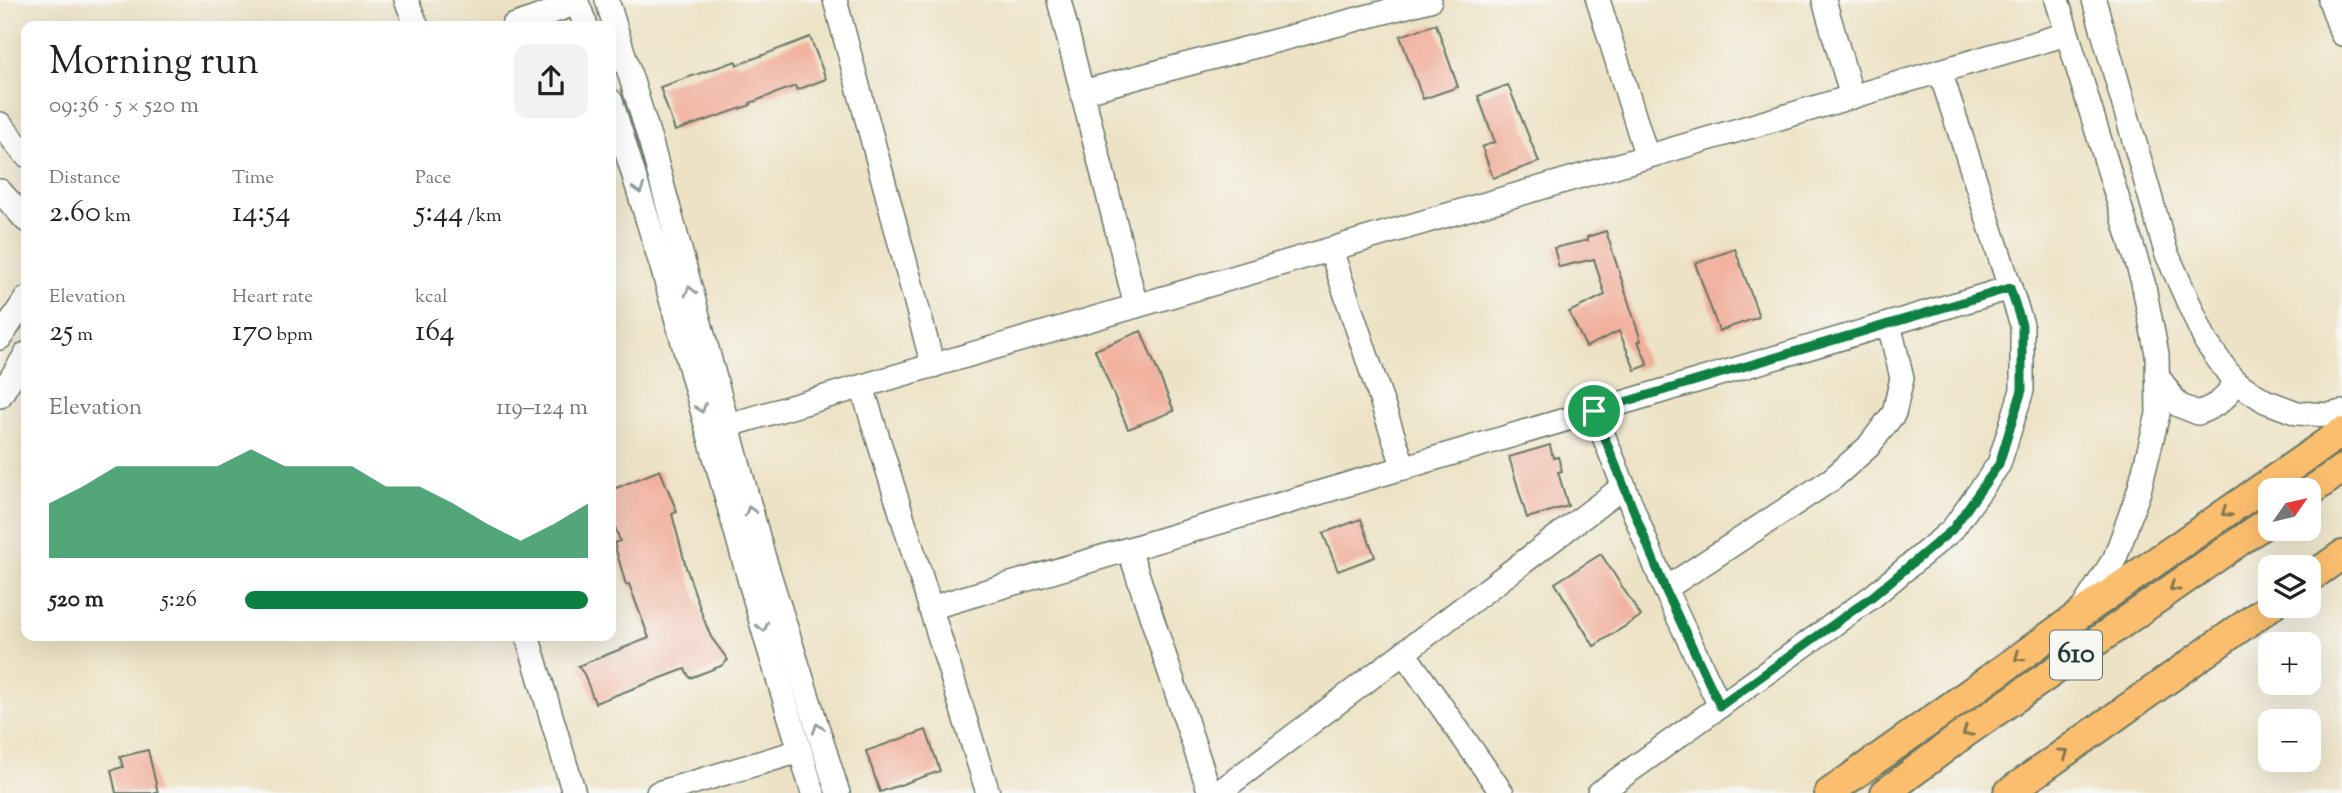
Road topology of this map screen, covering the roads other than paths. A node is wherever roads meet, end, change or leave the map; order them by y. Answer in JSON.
{"nodes":[{"id":1,"x":406,"y":0,"type":"edge"},
{"id":2,"x":607,"y":0,"type":"edge"},
{"id":3,"x":835,"y":0,"type":"edge"},
{"id":4,"x":1059,"y":0,"type":"edge"},
{"id":5,"x":1430,"y":0,"type":"edge"},
{"id":6,"x":1598,"y":0,"type":"edge"},
{"id":7,"x":1825,"y":0,"type":"edge"},
{"id":8,"x":2057,"y":0,"type":"edge"},
{"id":9,"x":2094,"y":0,"type":"edge"},
{"id":10,"x":2330,"y":0,"type":"edge"},
{"id":11,"x":577,"y":1,"type":"edge"},
{"id":12,"x":415,"y":21,"type":"edge"},
{"id":13,"x":526,"y":21,"type":"edge"},
{"id":14,"x":584,"y":21,"type":"edge"},
{"id":15,"x":613,"y":21,"type":"edge"},
{"id":16,"x":616,"y":29,"type":"edge"},
{"id":17,"x":2067,"y":34,"type":"junction"},
{"id":18,"x":2342,"y":34,"type":"edge"},
{"id":19,"x":1940,"y":71,"type":"junction"},
{"id":20,"x":1082,"y":92,"type":"junction"},
{"id":21,"x":1852,"y":97,"type":"junction"},
{"id":22,"x":616,"y":117,"type":"edge"},
{"id":23,"x":0,"y":124,"type":"edge"},
{"id":24,"x":21,"y":149,"type":"edge"},
{"id":25,"x":1647,"y":157,"type":"junction"},
{"id":26,"x":0,"y":191,"type":"edge"},
{"id":27,"x":21,"y":214,"type":"edge"},
{"id":28,"x":1331,"y":250,"type":"junction"},
{"id":29,"x":2010,"y":288,"type":"junction"},
{"id":30,"x":21,"y":306,"type":"edge"},
{"id":31,"x":1136,"y":306,"type":"junction"},
{"id":32,"x":1889,"y":324,"type":"junction"},
{"id":33,"x":0,"y":338,"type":"edge"},
{"id":34,"x":21,"y":362,"type":"edge"},
{"id":35,"x":933,"y":366,"type":"junction"},
{"id":36,"x":2157,"y":375,"type":"junction"},
{"id":37,"x":2233,"y":380,"type":"junction"},
{"id":38,"x":862,"y":387,"type":"junction"},
{"id":39,"x":0,"y":396,"type":"edge"},
{"id":40,"x":1594,"y":411,"type":"junction"},
{"id":41,"x":2342,"y":412,"type":"edge"},
{"id":42,"x":726,"y":426,"type":"junction"},
{"id":43,"x":2342,"y":432,"type":"edge"},
{"id":44,"x":1405,"y":468,"type":"junction"},
{"id":45,"x":2342,"y":469,"type":"edge"},
{"id":46,"x":2321,"y":484,"type":"edge"},
{"id":47,"x":1624,"y":486,"type":"junction"},
{"id":48,"x":2258,"y":528,"type":"edge"},
{"id":49,"x":1129,"y":549,"type":"junction"},
{"id":50,"x":2342,"y":555,"type":"edge"},
{"id":51,"x":2321,"y":570,"type":"edge"},
{"id":52,"x":1665,"y":589,"type":"junction"},
{"id":53,"x":930,"y":608,"type":"junction"},
{"id":54,"x":2078,"y":615,"type":"junction"},
{"id":55,"x":2258,"y":616,"type":"edge"},
{"id":56,"x":529,"y":641,"type":"edge"},
{"id":57,"x":1404,"y":653,"type":"junction"},
{"id":58,"x":1720,"y":706,"type":"junction"},
{"id":59,"x":800,"y":751,"type":"junction"},
{"id":60,"x":574,"y":793,"type":"edge"},
{"id":61,"x":661,"y":793,"type":"edge"},
{"id":62,"x":813,"y":793,"type":"edge"},
{"id":63,"x":838,"y":793,"type":"edge"},
{"id":64,"x":988,"y":793,"type":"edge"},
{"id":65,"x":1210,"y":793,"type":"edge"},
{"id":66,"x":1218,"y":793,"type":"edge"},
{"id":67,"x":1502,"y":793,"type":"edge"},
{"id":68,"x":1599,"y":793,"type":"edge"},
{"id":69,"x":1829,"y":793,"type":"edge"},
{"id":70,"x":1885,"y":793,"type":"edge"},
{"id":71,"x":2008,"y":793,"type":"edge"}],
"edges":[{"from":1,"to":12,"type":"street"},
{"from":15,"to":2,"type":"street","one_way":true},
{"from":3,"to":35,"type":"street"},
{"from":4,"to":20,"type":"street"},
{"from":5,"to":20,"type":"street"},
{"from":6,"to":25,"type":"street"},
{"from":7,"to":21,"type":"street"},
{"from":8,"to":17,"type":"street"},
{"from":9,"to":37,"type":"street"},
{"from":10,"to":18,"type":"street"},
{"from":11,"to":13,"type":"street"},
{"from":11,"to":14,"type":"street"},
{"from":42,"to":16,"type":"street","one_way":true},
{"from":17,"to":19,"type":"street"},
{"from":17,"to":36,"type":"street"},
{"from":19,"to":21,"type":"street"},
{"from":19,"to":29,"type":"street"},
{"from":20,"to":31,"type":"street"},
{"from":21,"to":25,"type":"street"},
{"from":22,"to":59,"type":"street","one_way":true},
{"from":23,"to":24,"type":"street"},
{"from":25,"to":28,"type":"street"},
{"from":26,"to":27,"type":"street"},
{"from":28,"to":31,"type":"street"},
{"from":28,"to":44,"type":"street"},
{"from":29,"to":32,"type":"street"},
{"from":29,"to":58,"type":"street"},
{"from":30,"to":33,"type":"street"},
{"from":31,"to":35,"type":"street"},
{"from":32,"to":40,"type":"street"},
{"from":32,"to":52,"type":"street"},
{"from":34,"to":39,"type":"street"},
{"from":35,"to":38,"type":"street"},
{"from":36,"to":37,"type":"street"},
{"from":36,"to":54,"type":"street"},
{"from":37,"to":41,"type":"street"},
{"from":38,"to":42,"type":"street"},
{"from":38,"to":53,"type":"street"},
{"from":40,"to":44,"type":"street"},
{"from":40,"to":47,"type":"street"},
{"from":63,"to":42,"type":"street","one_way":true},
{"from":43,"to":54,"type":"main road","one_way":true},
{"from":44,"to":49,"type":"street"},
{"from":45,"to":46,"type":"main road"},
{"from":47,"to":52,"type":"street"},
{"from":47,"to":57,"type":"street"},
{"from":48,"to":70,"type":"main road","number":"610","one_way":true},
{"from":49,"to":53,"type":"street"},
{"from":49,"to":65,"type":"street"},
{"from":50,"to":51,"type":"main road"},
{"from":52,"to":58,"type":"street"},
{"from":53,"to":64,"type":"street"},
{"from":54,"to":69,"type":"main road","one_way":true},
{"from":71,"to":55,"type":"main road","number":"610","one_way":true},
{"from":56,"to":60,"type":"street"},
{"from":57,"to":66,"type":"street"},
{"from":57,"to":67,"type":"street"},
{"from":58,"to":68,"type":"street"},
{"from":59,"to":61,"type":"street"},
{"from":59,"to":62,"type":"street"}]}
